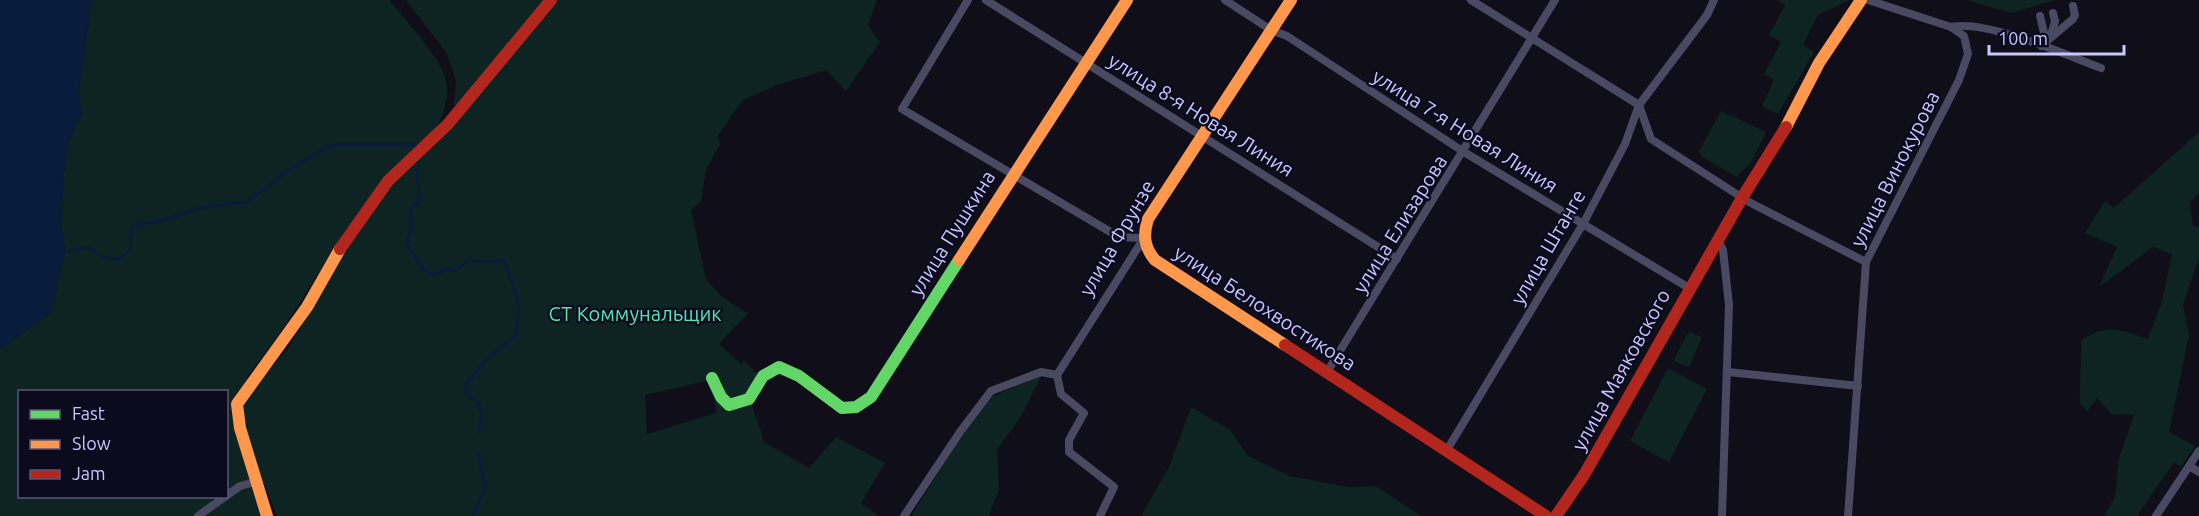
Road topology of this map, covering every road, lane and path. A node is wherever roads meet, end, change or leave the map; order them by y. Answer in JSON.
{"nodes":[{"id":1,"x":551,"y":0,"type":"edge"},
{"id":2,"x":968,"y":0,"type":"edge"},
{"id":3,"x":986,"y":0,"type":"edge"},
{"id":4,"x":1127,"y":0,"type":"edge"},
{"id":5,"x":1225,"y":0,"type":"edge"},
{"id":6,"x":1291,"y":0,"type":"edge"},
{"id":7,"x":1471,"y":0,"type":"edge"},
{"id":8,"x":1555,"y":0,"type":"edge"},
{"id":9,"x":1714,"y":0,"type":"edge"},
{"id":10,"x":1861,"y":0,"type":"edge"},
{"id":11,"x":1868,"y":0,"type":"edge"},
{"id":12,"x":2073,"y":6,"type":"dead end"},
{"id":13,"x":2053,"y":13,"type":"dead end"},
{"id":14,"x":2040,"y":16,"type":"dead end"},
{"id":15,"x":1951,"y":27,"type":"junction"},
{"id":16,"x":1271,"y":30,"type":"junction"},
{"id":17,"x":1532,"y":37,"type":"junction"},
{"id":18,"x":2045,"y":42,"type":"junction"},
{"id":19,"x":1086,"y":62,"type":"junction"},
{"id":20,"x":2101,"y":68,"type":"dead end"},
{"id":21,"x":1639,"y":105,"type":"junction"},
{"id":22,"x":1202,"y":136,"type":"junction"},
{"id":23,"x":1464,"y":152,"type":"junction"},
{"id":24,"x":1014,"y":172,"type":"junction"},
{"id":25,"x":1742,"y":198,"type":"junction"},
{"id":26,"x":1582,"y":224,"type":"junction"},
{"id":27,"x":1144,"y":238,"type":"junction"},
{"id":28,"x":1719,"y":242,"type":"junction"},
{"id":29,"x":1397,"y":259,"type":"junction"},
{"id":30,"x":1866,"y":262,"type":"junction"},
{"id":31,"x":1689,"y":288,"type":"junction"},
{"id":32,"x":1327,"y":372,"type":"junction"},
{"id":33,"x":1728,"y":372,"type":"junction"},
{"id":34,"x":1057,"y":375,"type":"junction"},
{"id":35,"x":712,"y":378,"type":"dead end"},
{"id":36,"x":1858,"y":386,"type":"junction"},
{"id":37,"x":1447,"y":450,"type":"junction"},
{"id":38,"x":2199,"y":451,"type":"edge"},
{"id":39,"x":2189,"y":466,"type":"junction"},
{"id":40,"x":2199,"y":472,"type":"edge"},
{"id":41,"x":255,"y":482,"type":"junction"},
{"id":42,"x":228,"y":495,"type":"edge"},
{"id":43,"x":223,"y":498,"type":"edge"},
{"id":44,"x":198,"y":516,"type":"edge"},
{"id":45,"x":267,"y":516,"type":"edge"},
{"id":46,"x":904,"y":516,"type":"edge"},
{"id":47,"x":1100,"y":516,"type":"edge"},
{"id":48,"x":1546,"y":516,"type":"edge"},
{"id":49,"x":1556,"y":516,"type":"edge"},
{"id":50,"x":1722,"y":516,"type":"edge"},
{"id":51,"x":1848,"y":516,"type":"edge"},
{"id":52,"x":2156,"y":516,"type":"edge"}],
"edges":[{"from":1,"to":41,"type":"street"},
{"from":2,"to":24,"type":"street"},
{"from":3,"to":19,"type":"street","name":"улица 8-я Новая Линия"},
{"from":4,"to":19,"type":"street","name":"улица Пушкина"},
{"from":5,"to":16,"type":"street","name":"улица 7-я Новая Линия"},
{"from":6,"to":16,"type":"street","name":"улица Фрунзе"},
{"from":7,"to":17,"type":"street"},
{"from":8,"to":17,"type":"street","name":"улица Елизарова"},
{"from":9,"to":21,"type":"street","name":"улица Штанге"},
{"from":10,"to":25,"type":"street","name":"улица Маяковского"},
{"from":11,"to":15,"type":"street"},
{"from":12,"to":18,"type":"street"},
{"from":13,"to":18,"type":"street"},
{"from":14,"to":18,"type":"street"},
{"from":15,"to":18,"type":"street"},
{"from":15,"to":30,"type":"street","name":"улица Винокурова"},
{"from":16,"to":22,"type":"street","name":"улица Фрунзе"},
{"from":16,"to":23,"type":"street","name":"улица 7-я Новая Линия"},
{"from":17,"to":21,"type":"street"},
{"from":17,"to":23,"type":"street","name":"улица Елизарова"},
{"from":18,"to":20,"type":"street"},
{"from":19,"to":22,"type":"street","name":"улица 8-я Новая Линия"},
{"from":19,"to":24,"type":"street","name":"улица Пушкина"},
{"from":21,"to":25,"type":"street"},
{"from":21,"to":26,"type":"street","name":"улица Штанге"},
{"from":22,"to":27,"type":"street","name":"улица Фрунзе"},
{"from":22,"to":29,"type":"street","name":"улица 8-я Новая Линия"},
{"from":23,"to":26,"type":"street","name":"улица 7-я Новая Линия"},
{"from":23,"to":29,"type":"street","name":"улица Елизарова"},
{"from":24,"to":27,"type":"street"},
{"from":24,"to":35,"type":"street","name":"улица Пушкина"},
{"from":25,"to":28,"type":"street","name":"улица Маяковского"},
{"from":25,"to":30,"type":"street"},
{"from":26,"to":31,"type":"street","name":"улица 7-я Новая Линия"},
{"from":26,"to":37,"type":"street","name":"улица Штанге"},
{"from":27,"to":32,"type":"street","name":"улица Белохвостикова"},
{"from":27,"to":34,"type":"street","name":"улица Фрунзе"},
{"from":28,"to":31,"type":"street","name":"улица Маяковского"},
{"from":28,"to":33,"type":"street"},
{"from":29,"to":32,"type":"street","name":"улица Елизарова"},
{"from":30,"to":36,"type":"street","name":"улица Винокурова"},
{"from":31,"to":49,"type":"street","name":"улица Маяковского"},
{"from":32,"to":37,"type":"street","name":"улица Белохвостикова"},
{"from":33,"to":36,"type":"street"},
{"from":33,"to":50,"type":"street"},
{"from":34,"to":46,"type":"street"},
{"from":34,"to":47,"type":"street"},
{"from":36,"to":51,"type":"street","name":"улица Винокурова"},
{"from":37,"to":48,"type":"street","name":"улица Белохвостикова"},
{"from":38,"to":39,"type":"street"},
{"from":39,"to":40,"type":"street"},
{"from":39,"to":52,"type":"street"},
{"from":41,"to":42,"type":"street"},
{"from":41,"to":45,"type":"street"},
{"from":43,"to":44,"type":"street"}]}
